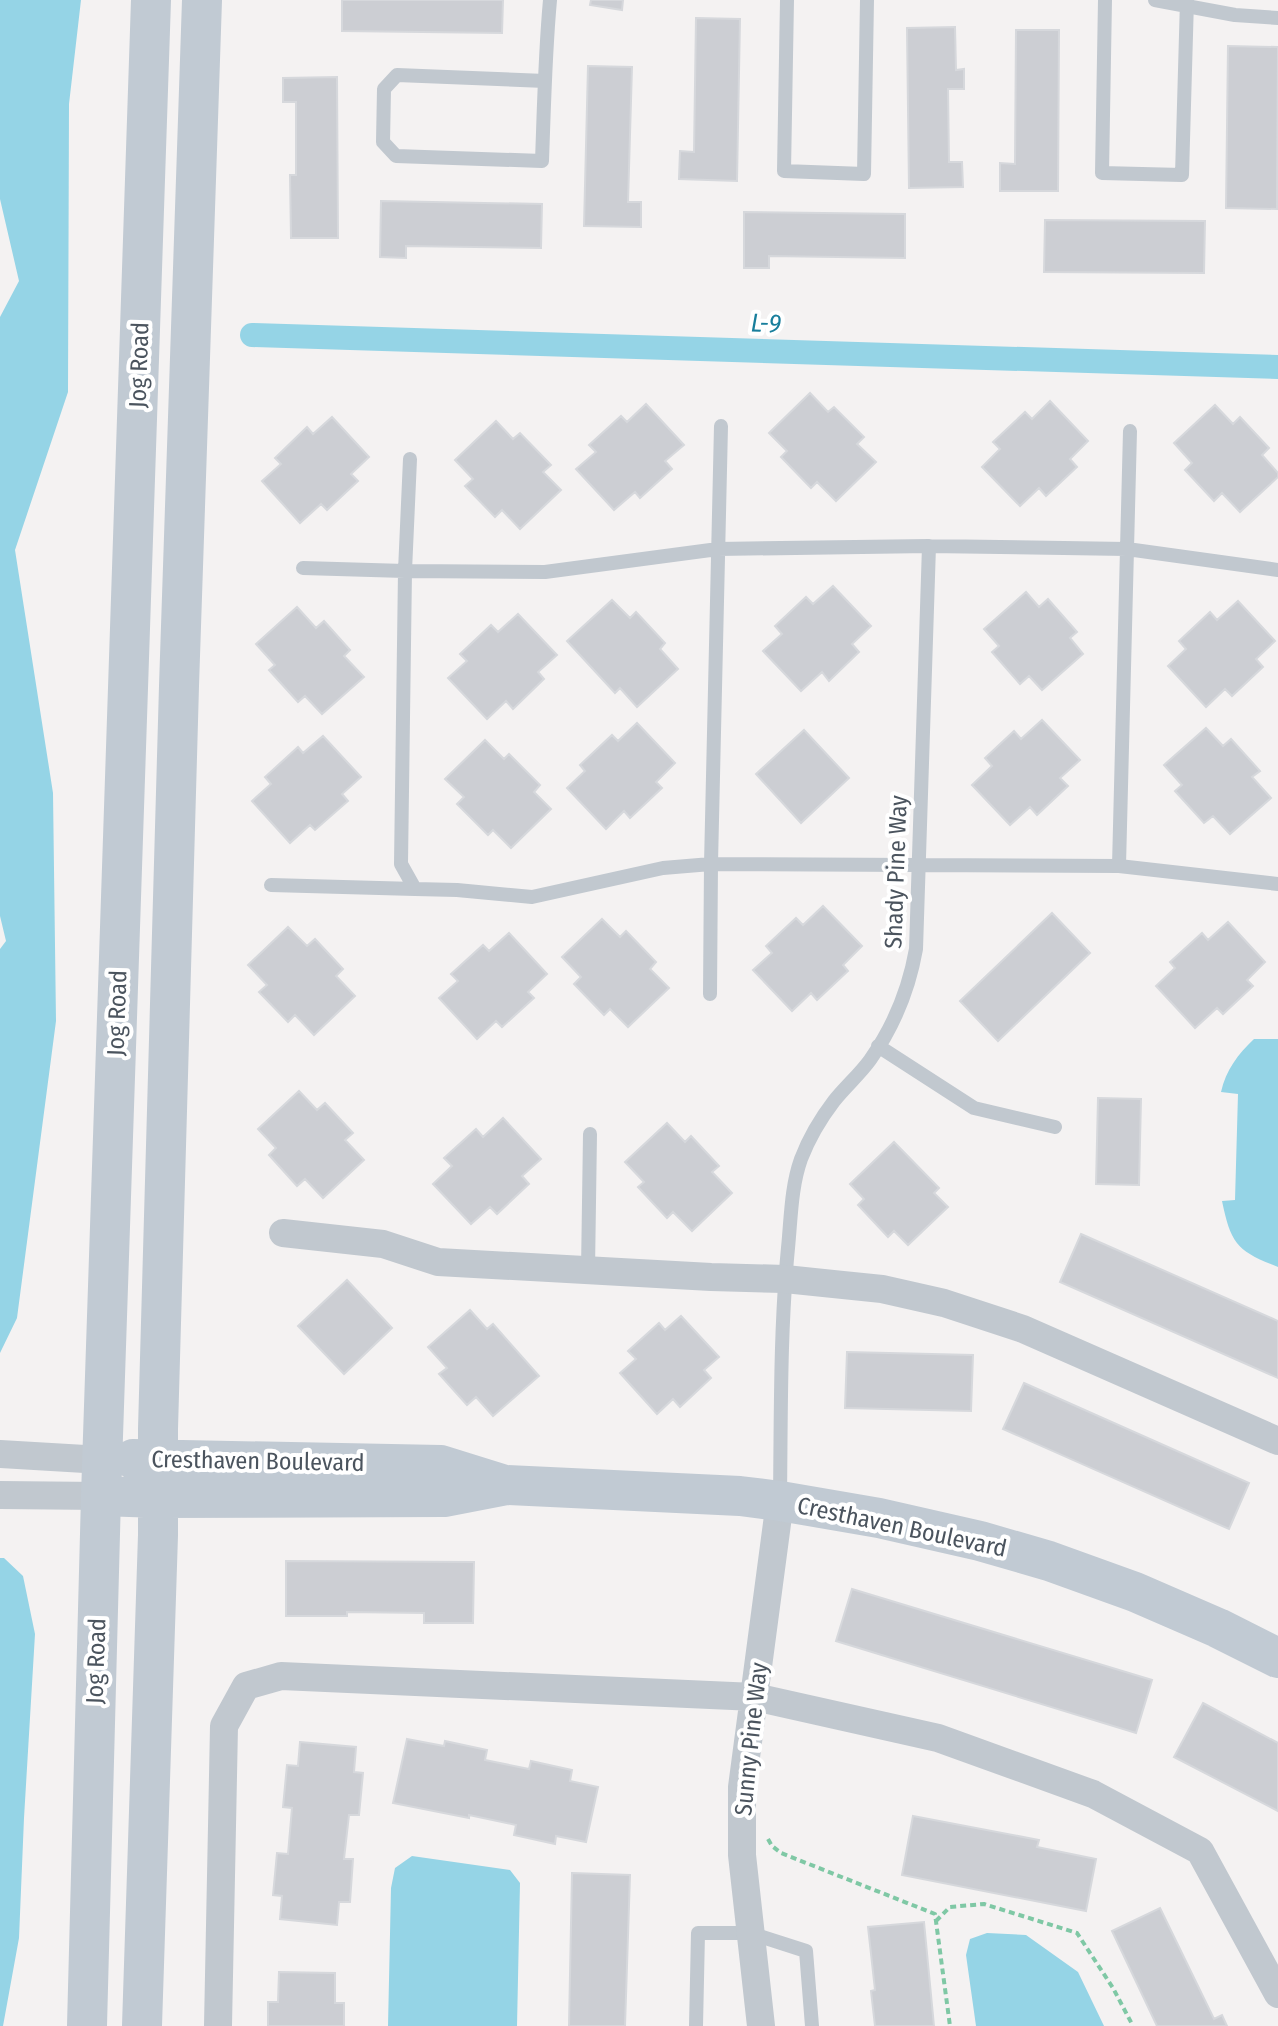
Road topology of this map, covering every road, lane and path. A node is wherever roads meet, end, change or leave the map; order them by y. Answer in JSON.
{"nodes":[{"id":1,"x":151,"y":0,"type":"edge"},
{"id":2,"x":202,"y":0,"type":"edge"},
{"id":3,"x":550,"y":0,"type":"edge"},
{"id":4,"x":787,"y":0,"type":"edge"},
{"id":5,"x":867,"y":0,"type":"edge"},
{"id":6,"x":1105,"y":0,"type":"edge"},
{"id":7,"x":1155,"y":0,"type":"edge"},
{"id":8,"x":1187,"y":3,"type":"edge"},
{"id":9,"x":1278,"y":18,"type":"edge"},
{"id":10,"x":545,"y":81,"type":"junction"},
{"id":11,"x":721,"y":426,"type":"dead end"},
{"id":12,"x":1130,"y":431,"type":"dead end"},
{"id":13,"x":410,"y":459,"type":"dead end"},
{"id":14,"x":929,"y":546,"type":"junction"},
{"id":15,"x":718,"y":549,"type":"junction"},
{"id":16,"x":1127,"y":549,"type":"junction"},
{"id":17,"x":303,"y":568,"type":"dead end"},
{"id":18,"x":1278,"y":570,"type":"edge"},
{"id":19,"x":405,"y":571,"type":"junction"},
{"id":20,"x":128,"y":685,"type":"junction"},
{"id":21,"x":179,"y":686,"type":"junction"},
{"id":22,"x":711,"y":864,"type":"junction"},
{"id":23,"x":919,"y":866,"type":"junction"},
{"id":24,"x":1119,"y":866,"type":"junction"},
{"id":25,"x":1278,"y":884,"type":"edge"},
{"id":26,"x":271,"y":885,"type":"dead end"},
{"id":27,"x":415,"y":889,"type":"junction"},
{"id":28,"x":710,"y":994,"type":"dead end"},
{"id":29,"x":878,"y":1046,"type":"junction"},
{"id":30,"x":1055,"y":1127,"type":"dead end"},
{"id":31,"x":590,"y":1134,"type":"dead end"},
{"id":32,"x":283,"y":1233,"type":"dead end"},
{"id":33,"x":588,"y":1270,"type":"junction"},
{"id":34,"x":785,"y":1279,"type":"junction"},
{"id":35,"x":1278,"y":1441,"type":"edge"},
{"id":36,"x":0,"y":1454,"type":"edge"},
{"id":37,"x":158,"y":1459,"type":"junction"},
{"id":38,"x":101,"y":1478,"type":"junction"},
{"id":39,"x":506,"y":1485,"type":"junction"},
{"id":40,"x":0,"y":1495,"type":"edge"},
{"id":41,"x":159,"y":1498,"type":"junction"},
{"id":42,"x":780,"y":1501,"type":"junction"},
{"id":43,"x":1278,"y":1658,"type":"edge"},
{"id":44,"x":755,"y":1697,"type":"junction"},
{"id":45,"x":767,"y":1837,"type":"dead end"},
{"id":46,"x":936,"y":1921,"type":"junction"},
{"id":47,"x":750,"y":1933,"type":"junction"},
{"id":48,"x":1278,"y":1994,"type":"edge"},
{"id":49,"x":87,"y":2026,"type":"edge"},
{"id":50,"x":142,"y":2026,"type":"edge"},
{"id":51,"x":218,"y":2026,"type":"edge"},
{"id":52,"x":696,"y":2026,"type":"edge"},
{"id":53,"x":761,"y":2026,"type":"edge"},
{"id":54,"x":812,"y":2026,"type":"edge"},
{"id":55,"x":950,"y":2026,"type":"edge"},
{"id":56,"x":1133,"y":2026,"type":"edge"}],
"edges":[{"from":1,"to":20,"type":"main road","name":"Jog Road"},
{"from":2,"to":21,"type":"main road","name":"Jog Road"},
{"from":3,"to":10,"type":"lane"},
{"from":4,"to":5,"type":"lane"},
{"from":6,"to":8,"type":"lane"},
{"from":7,"to":8,"type":"lane"},
{"from":8,"to":9,"type":"lane"},
{"from":10,"to":10,"type":"lane"},
{"from":11,"to":15,"type":"lane"},
{"from":12,"to":16,"type":"lane"},
{"from":13,"to":19,"type":"lane"},
{"from":14,"to":15,"type":"lane"},
{"from":14,"to":16,"type":"lane"},
{"from":14,"to":23,"type":"lane","name":"Shady Pine Way"},
{"from":15,"to":19,"type":"lane"},
{"from":15,"to":22,"type":"lane"},
{"from":16,"to":18,"type":"lane"},
{"from":16,"to":24,"type":"lane"},
{"from":17,"to":19,"type":"lane"},
{"from":19,"to":27,"type":"lane"},
{"from":20,"to":21,"type":"main road"},
{"from":20,"to":38,"type":"main road","name":"Jog Road"},
{"from":21,"to":37,"type":"main road","name":"Jog Road"},
{"from":22,"to":23,"type":"lane"},
{"from":22,"to":27,"type":"lane"},
{"from":22,"to":28,"type":"lane"},
{"from":23,"to":24,"type":"lane"},
{"from":23,"to":29,"type":"lane","name":"Shady Pine Way"},
{"from":24,"to":25,"type":"lane"},
{"from":26,"to":27,"type":"lane"},
{"from":29,"to":30,"type":"lane"},
{"from":29,"to":34,"type":"lane","name":"Shady Pine Way"},
{"from":31,"to":33,"type":"lane"},
{"from":32,"to":33,"type":"street"},
{"from":33,"to":34,"type":"street"},
{"from":34,"to":35,"type":"street"},
{"from":34,"to":42,"type":"lane","name":"Shady Pine Way"},
{"from":36,"to":38,"type":"street"},
{"from":37,"to":38,"type":"main road","name":"Cresthaven Boulevard"},
{"from":37,"to":39,"type":"main road","name":"Cresthaven Boulevard"},
{"from":37,"to":41,"type":"main road","name":"Jog Road"},
{"from":38,"to":40,"type":"street"},
{"from":38,"to":41,"type":"main road","name":"Cresthaven Boulevard"},
{"from":38,"to":49,"type":"main road","name":"Jog Road"},
{"from":39,"to":41,"type":"main road","name":"Cresthaven Boulevard"},
{"from":39,"to":42,"type":"main road","name":"Cresthaven Boulevard"},
{"from":41,"to":50,"type":"main road","name":"Jog Road"},
{"from":42,"to":43,"type":"main road","name":"Cresthaven Boulevard"},
{"from":42,"to":44,"type":"street","name":"Sunny Pine Way"},
{"from":44,"to":47,"type":"street","name":"Sunny Pine Way"},
{"from":44,"to":48,"type":"street"},
{"from":44,"to":51,"type":"street"},
{"from":45,"to":46,"type":"path"},
{"from":46,"to":55,"type":"path"},
{"from":46,"to":56,"type":"path"},
{"from":47,"to":52,"type":"lane"},
{"from":47,"to":53,"type":"street","name":"Sunny Pine Way"},
{"from":47,"to":54,"type":"lane"}]}
